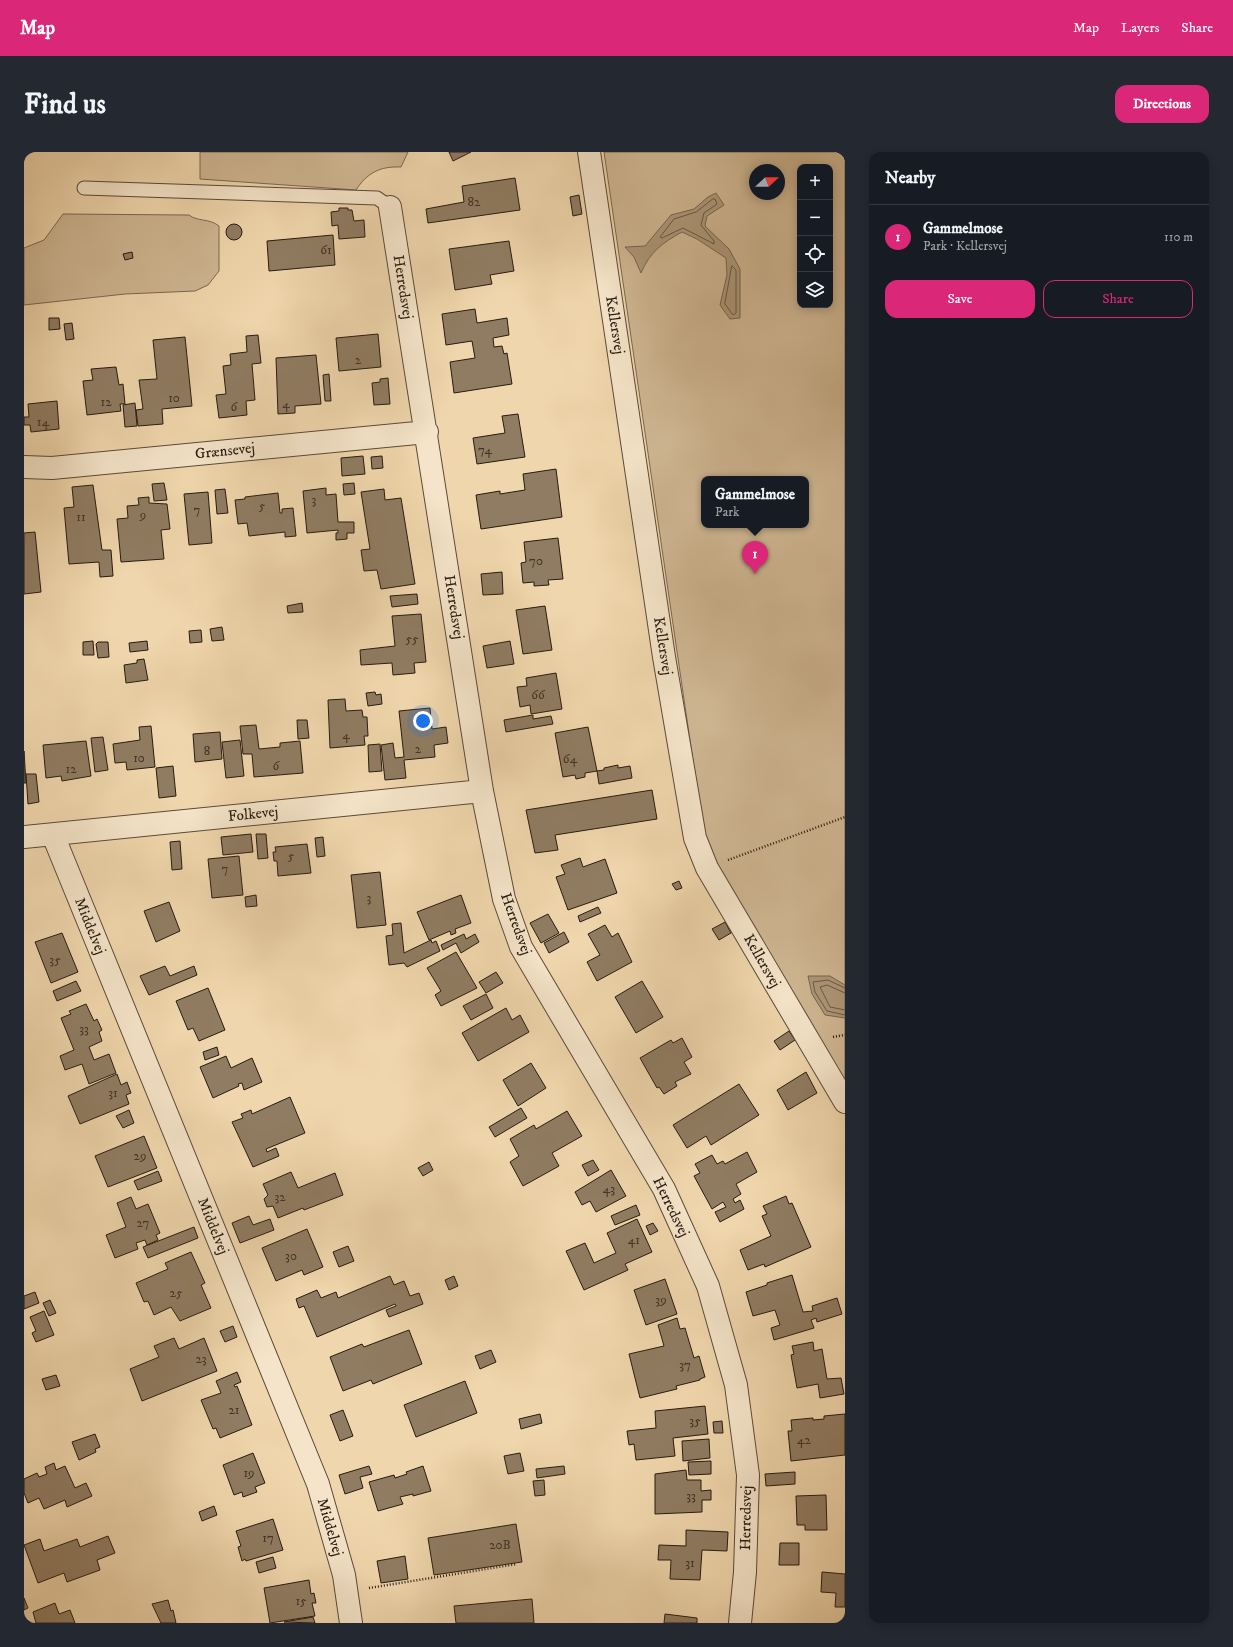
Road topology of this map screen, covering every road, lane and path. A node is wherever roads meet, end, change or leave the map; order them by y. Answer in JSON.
{"nodes":[{"id":1,"x":589,"y":152,"type":"edge"},
{"id":2,"x":84,"y":188,"type":"dead end"},
{"id":3,"x":390,"y":207,"type":"joint"},
{"id":4,"x":427,"y":432,"type":"junction"},
{"id":5,"x":24,"y":467,"type":"edge"},
{"id":6,"x":482,"y":791,"type":"junction"},
{"id":7,"x":845,"y":817,"type":"edge"},
{"id":8,"x":53,"y":835,"type":"junction"},
{"id":9,"x":24,"y":837,"type":"edge"},
{"id":10,"x":707,"y":868,"type":"junction"},
{"id":11,"x":845,"y":1102,"type":"edge"},
{"id":12,"x":517,"y":1564,"type":"dead end"},
{"id":13,"x":347,"y":1592,"type":"junction"},
{"id":14,"x":351,"y":1623,"type":"edge"},
{"id":15,"x":740,"y":1623,"type":"edge"}],
"edges":[{"from":1,"to":10,"type":"street","name":"Kellersvej"},
{"from":2,"to":3,"type":"lane"},
{"from":3,"to":4,"type":"street","name":"Herredsvej"},
{"from":4,"to":5,"type":"street","name":"Grænsevej"},
{"from":4,"to":6,"type":"street","name":"Herredsvej"},
{"from":6,"to":8,"type":"street","name":"Folkevej"},
{"from":6,"to":15,"type":"street","name":"Herredsvej"},
{"from":7,"to":10,"type":"path"},
{"from":8,"to":9,"type":"street","name":"Folkevej"},
{"from":8,"to":13,"type":"street","name":"Middelvej"},
{"from":10,"to":11,"type":"street","name":"Kellersvej"},
{"from":12,"to":13,"type":"path"},
{"from":13,"to":14,"type":"street","name":"Middelvej"}]}
